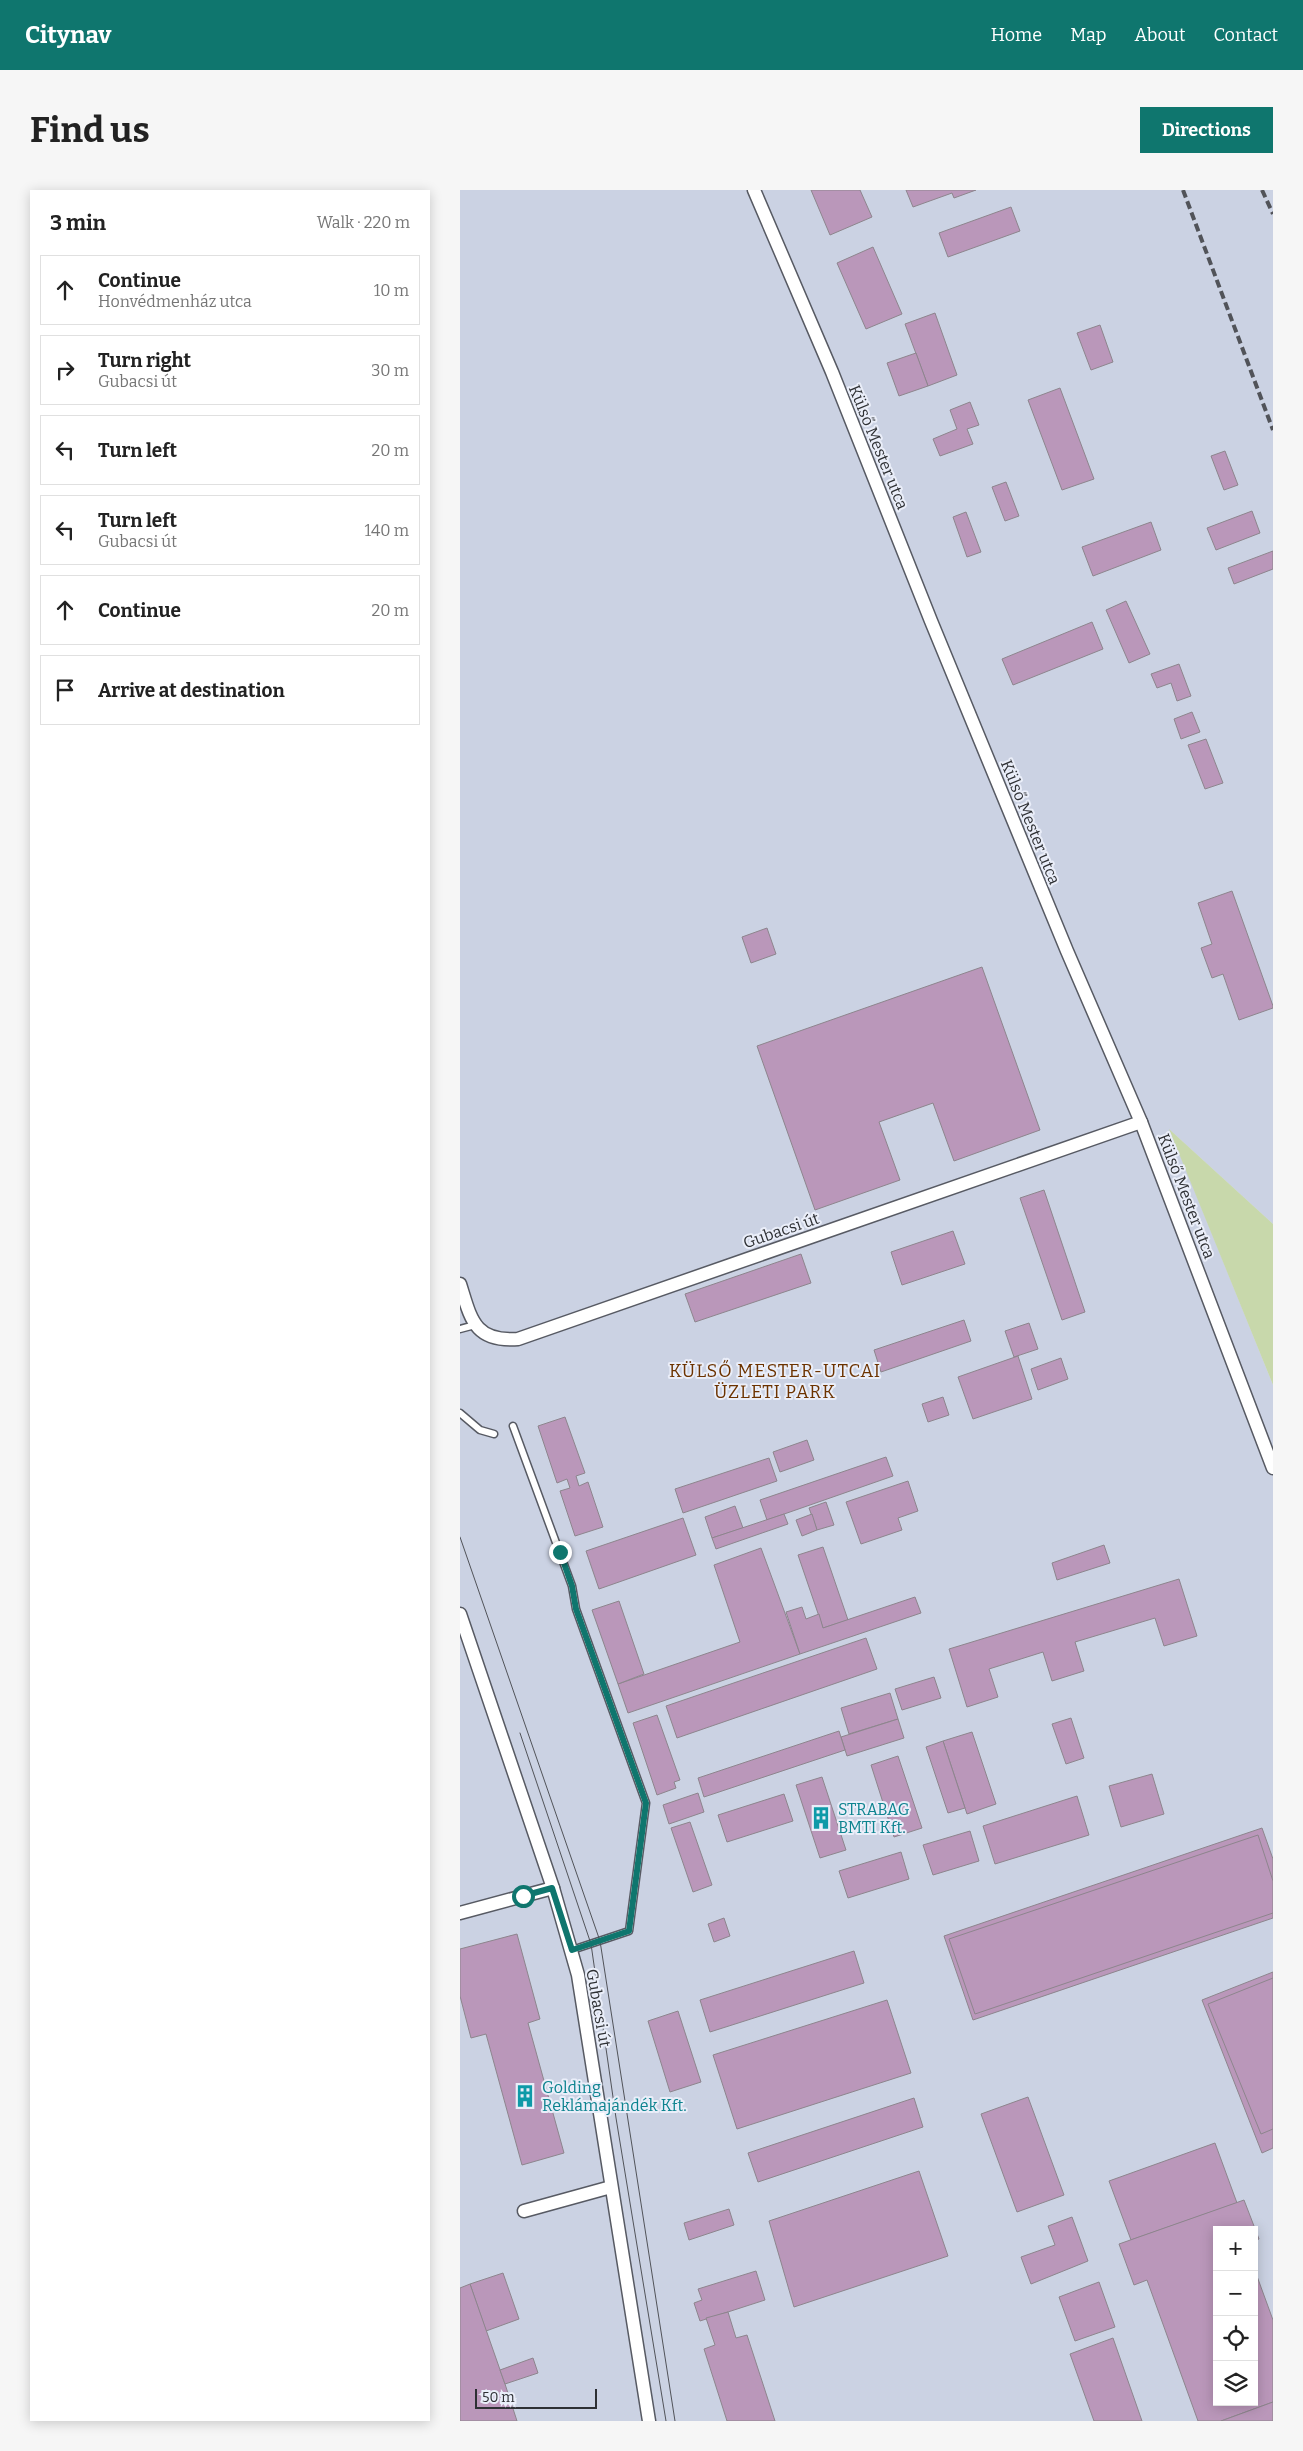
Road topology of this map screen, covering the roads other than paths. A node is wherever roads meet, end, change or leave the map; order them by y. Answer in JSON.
{"nodes":[{"id":1,"x":754,"y":190,"type":"edge"},
{"id":2,"x":1141,"y":1122,"type":"junction"},
{"id":3,"x":460,"y":1284,"type":"edge"},
{"id":4,"x":475,"y":1325,"type":"junction"},
{"id":5,"x":460,"y":1329,"type":"edge"},
{"id":6,"x":460,"y":1413,"type":"edge"},
{"id":7,"x":514,"y":1426,"type":"dead end"},
{"id":8,"x":494,"y":1434,"type":"dead end"},
{"id":9,"x":1273,"y":1468,"type":"edge"},
{"id":10,"x":460,"y":1614,"type":"edge"},
{"id":11,"x":552,"y":1888,"type":"junction"},
{"id":12,"x":460,"y":1914,"type":"edge"},
{"id":13,"x":572,"y":1950,"type":"junction"},
{"id":14,"x":612,"y":2187,"type":"junction"},
{"id":15,"x":524,"y":2211,"type":"dead end"},
{"id":16,"x":649,"y":2421,"type":"edge"}],
"edges":[{"from":1,"to":2,"type":"street","name":"Külső Mester utca"},
{"from":2,"to":4,"type":"street","name":"Gubacsi út"},
{"from":2,"to":9,"type":"street","name":"Külső Mester utca"},
{"from":3,"to":4,"type":"street"},
{"from":4,"to":5,"type":"lane"},
{"from":6,"to":8,"type":"lane"},
{"from":7,"to":13,"type":"lane"},
{"from":10,"to":11,"type":"street","name":"Gubacsi út"},
{"from":11,"to":12,"type":"street"},
{"from":11,"to":13,"type":"street","name":"Gubacsi út"},
{"from":13,"to":14,"type":"street","name":"Gubacsi út"},
{"from":14,"to":15,"type":"street"},
{"from":14,"to":16,"type":"street","name":"Gubacsi út"}]}
